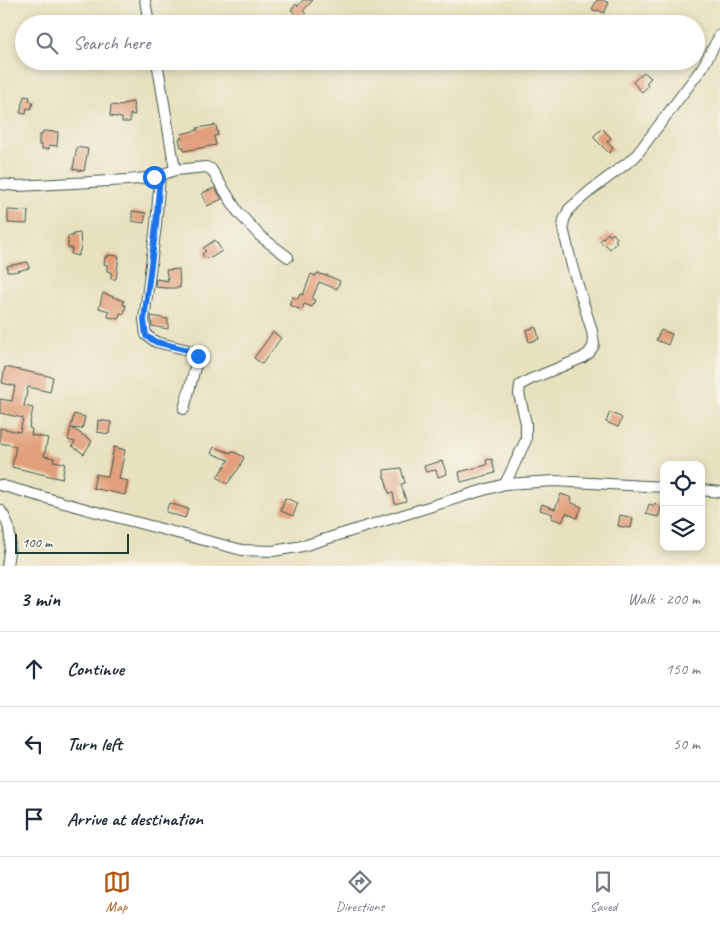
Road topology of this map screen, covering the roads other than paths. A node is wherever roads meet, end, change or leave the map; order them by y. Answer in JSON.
{"nodes":[{"id":1,"x":145,"y":0,"type":"edge"},
{"id":2,"x":148,"y":15,"type":"edge"},
{"id":3,"x":720,"y":35,"type":"edge"},
{"id":4,"x":705,"y":62,"type":"edge"},
{"id":5,"x":158,"y":70,"type":"edge"},
{"id":6,"x":700,"y":70,"type":"edge"},
{"id":7,"x":175,"y":170,"type":"junction"},
{"id":8,"x":160,"y":175,"type":"junction"},
{"id":9,"x":0,"y":184,"type":"edge"},
{"id":10,"x":288,"y":257,"type":"dead end"},
{"id":11,"x":184,"y":408,"type":"dead end"},
{"id":12,"x":505,"y":484,"type":"junction"},
{"id":13,"x":0,"y":485,"type":"edge"},
{"id":14,"x":660,"y":487,"type":"edge"},
{"id":15,"x":705,"y":490,"type":"edge"},
{"id":16,"x":720,"y":492,"type":"edge"},
{"id":17,"x":0,"y":510,"type":"edge"},
{"id":18,"x":7,"y":566,"type":"edge"}],
"edges":[{"from":1,"to":2,"type":"street"},
{"from":3,"to":4,"type":"street"},
{"from":5,"to":7,"type":"street"},
{"from":6,"to":12,"type":"street"},
{"from":7,"to":8,"type":"street"},
{"from":7,"to":10,"type":"street"},
{"from":8,"to":9,"type":"street"},
{"from":8,"to":11,"type":"street"},
{"from":12,"to":13,"type":"street"},
{"from":12,"to":14,"type":"street"},
{"from":15,"to":16,"type":"street"},
{"from":17,"to":18,"type":"street"}]}
